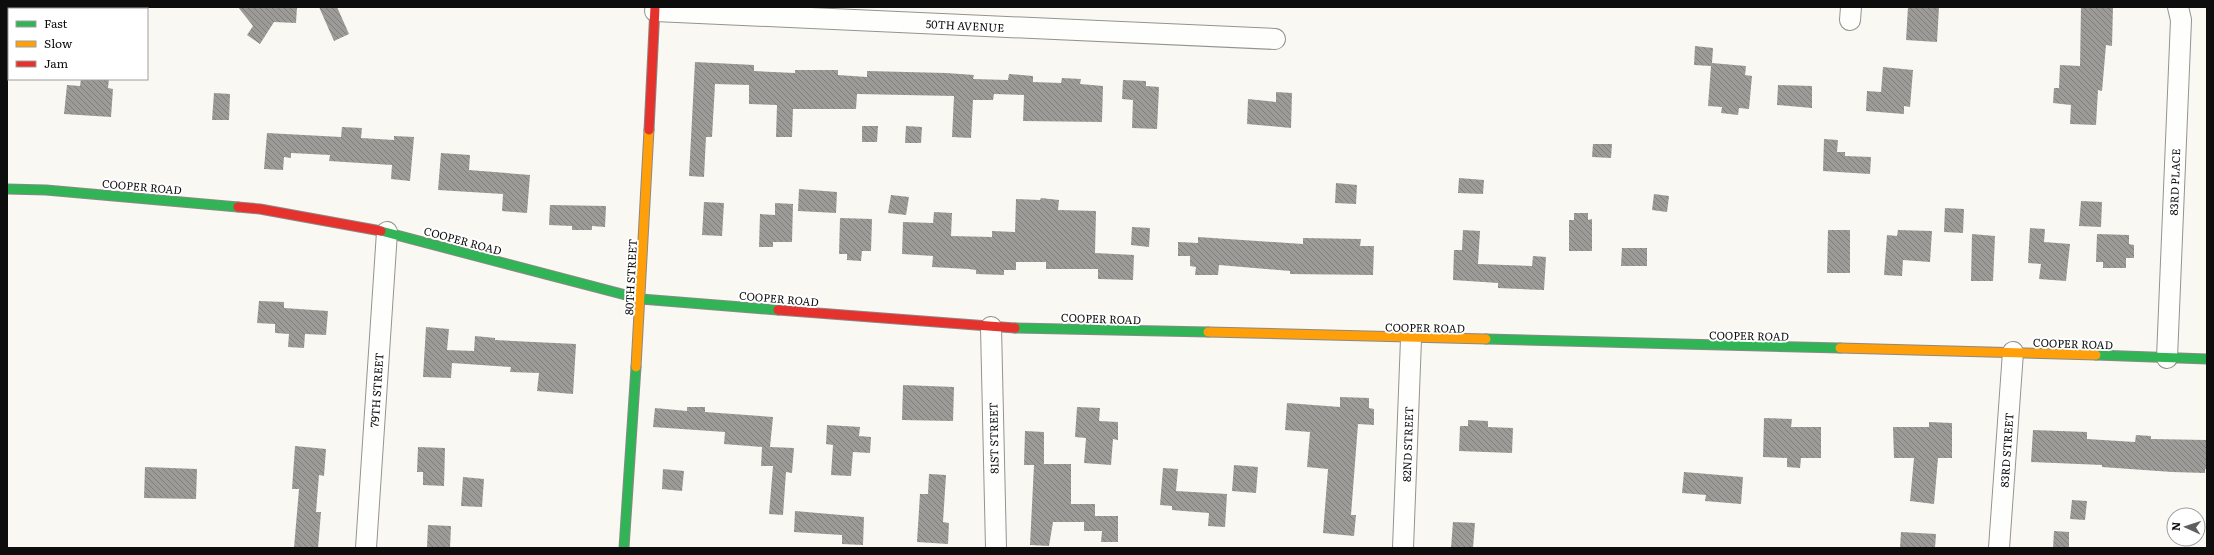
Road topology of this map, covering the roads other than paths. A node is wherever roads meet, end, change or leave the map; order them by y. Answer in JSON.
{"nodes":[{"id":1,"x":2178,"y":7,"type":"edge"},
{"id":2,"x":655,"y":9,"type":"edge"},
{"id":3,"x":1275,"y":40,"type":"dead end"},
{"id":4,"x":7,"y":189,"type":"edge"},
{"id":5,"x":387,"y":232,"type":"junction"},
{"id":6,"x":641,"y":299,"type":"junction"},
{"id":7,"x":991,"y":327,"type":"junction"},
{"id":8,"x":1411,"y":339,"type":"junction"},
{"id":9,"x":2013,"y":352,"type":"junction"},
{"id":10,"x":2167,"y":358,"type":"junction"},
{"id":11,"x":2207,"y":359,"type":"edge"},
{"id":12,"x":366,"y":548,"type":"edge"},
{"id":13,"x":624,"y":548,"type":"edge"},
{"id":14,"x":996,"y":548,"type":"edge"},
{"id":15,"x":1403,"y":548,"type":"edge"},
{"id":16,"x":1998,"y":548,"type":"edge"}],
"edges":[{"from":1,"to":10,"type":"street","name":"83RD PLACE"},
{"from":2,"to":3,"type":"street","name":"50TH AVENUE"},
{"from":2,"to":6,"type":"street","name":"80TH STREET"},
{"from":4,"to":5,"type":"street","name":"COOPER ROAD"},
{"from":5,"to":6,"type":"street","name":"COOPER ROAD"},
{"from":5,"to":12,"type":"street","name":"79TH STREET"},
{"from":6,"to":7,"type":"street","name":"COOPER ROAD"},
{"from":6,"to":13,"type":"street","name":"80TH STREET"},
{"from":7,"to":8,"type":"street","name":"COOPER ROAD"},
{"from":7,"to":14,"type":"street","name":"81ST STREET"},
{"from":8,"to":9,"type":"street","name":"COOPER ROAD"},
{"from":8,"to":15,"type":"street","name":"82ND STREET"},
{"from":9,"to":10,"type":"street","name":"COOPER ROAD"},
{"from":9,"to":16,"type":"street","name":"83RD STREET"},
{"from":10,"to":11,"type":"street","name":"COOPER ROAD"}]}
